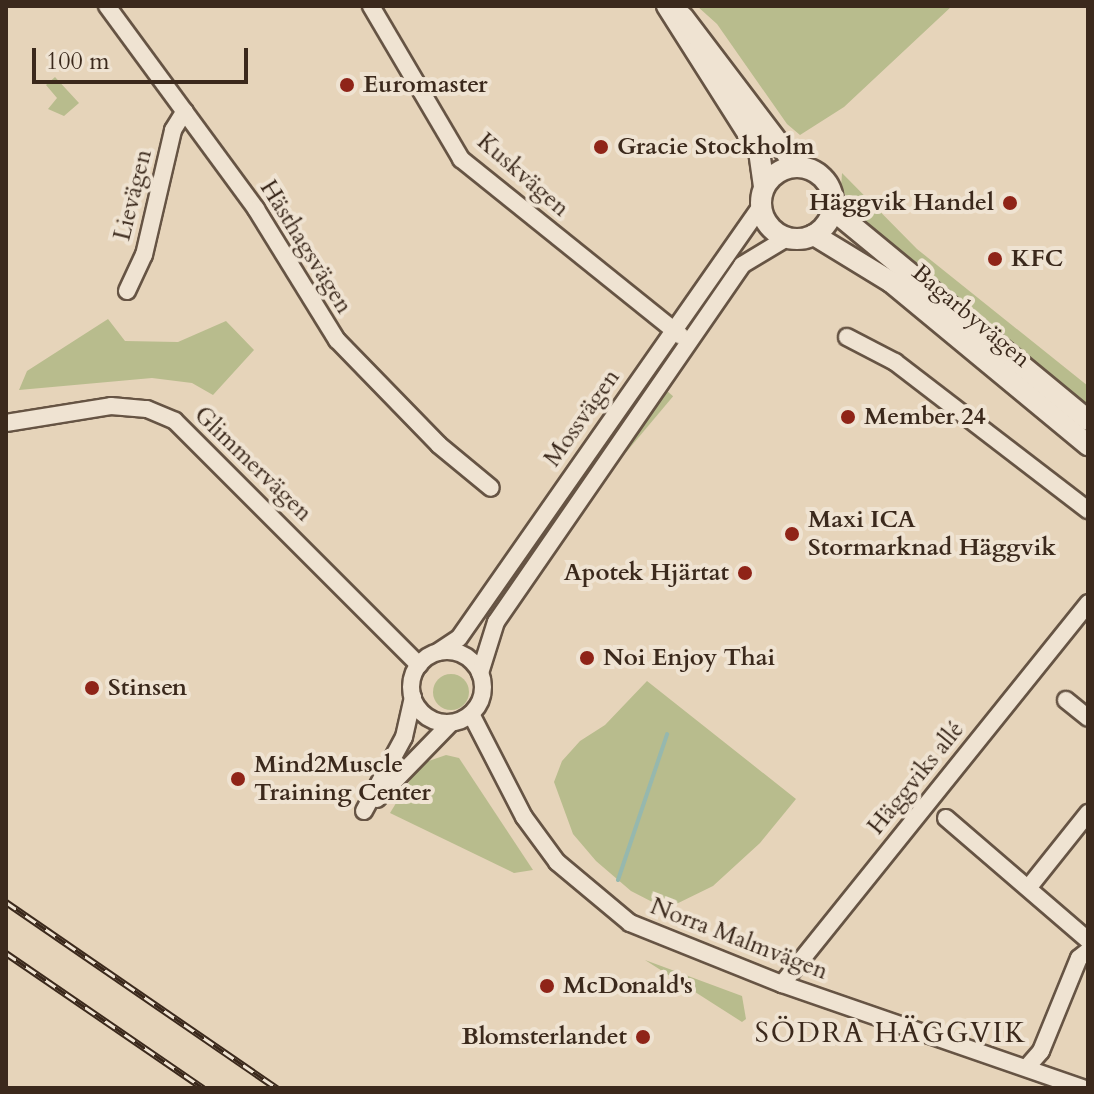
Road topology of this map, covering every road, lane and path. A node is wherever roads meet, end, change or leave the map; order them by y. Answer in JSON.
{"nodes":[{"id":1,"x":107,"y":6,"type":"edge"},
{"id":2,"x":371,"y":6,"type":"edge"},
{"id":3,"x":670,"y":6,"type":"edge"},
{"id":4,"x":185,"y":111,"type":"junction"},
{"id":5,"x":796,"y":166,"type":"junction"},
{"id":6,"x":762,"y":196,"type":"junction"},
{"id":7,"x":833,"y":210,"type":"junction"},
{"id":8,"x":814,"y":235,"type":"junction"},
{"id":9,"x":787,"y":238,"type":"junction"},
{"id":10,"x":127,"y":291,"type":"dead end"},
{"id":11,"x":673,"y":329,"type":"junction"},
{"id":12,"x":847,"y":337,"type":"dead end"},
{"id":13,"x":689,"y":342,"type":"junction"},
{"id":14,"x":1088,"y":420,"type":"edge"},
{"id":15,"x":6,"y":423,"type":"edge"},
{"id":16,"x":1088,"y":445,"type":"edge"},
{"id":17,"x":491,"y":488,"type":"dead end"},
{"id":18,"x":1088,"y":510,"type":"edge"},
{"id":19,"x":1088,"y":603,"type":"edge"},
{"id":20,"x":438,"y":652,"type":"junction"},
{"id":21,"x":419,"y":665,"type":"junction"},
{"id":22,"x":480,"y":673,"type":"junction"},
{"id":23,"x":413,"y":697,"type":"junction"},
{"id":24,"x":1066,"y":700,"type":"dead end"},
{"id":25,"x":471,"y":714,"type":"junction"},
{"id":26,"x":1088,"y":718,"type":"edge"},
{"id":27,"x":451,"y":723,"type":"junction"},
{"id":28,"x":1088,"y":813,"type":"edge"},
{"id":29,"x":946,"y":818,"type":"dead end"},
{"id":30,"x":1029,"y":887,"type":"junction"},
{"id":31,"x":1088,"y":940,"type":"edge"},
{"id":32,"x":1088,"y":951,"type":"edge"},
{"id":33,"x":782,"y":984,"type":"junction"},
{"id":34,"x":1028,"y":1066,"type":"junction"},
{"id":35,"x":1082,"y":1088,"type":"edge"}],
"edges":[{"from":1,"to":4,"type":"street","name":"Hästhagsvägen"},
{"from":2,"to":11,"type":"street","name":"Kuskvägen"},
{"from":3,"to":5,"type":"street","name":"Bagarbyvägen"},
{"from":3,"to":6,"type":"street","name":"Bagarbyvägen"},
{"from":4,"to":10,"type":"street","name":"Lievägen"},
{"from":4,"to":17,"type":"street","name":"Hästhagsvägen"},
{"from":5,"to":6,"type":"street"},
{"from":5,"to":7,"type":"street","name":"Bagarbyvägen"},
{"from":6,"to":9,"type":"street","name":"Bagarbyvägen"},
{"from":6,"to":11,"type":"street","name":"Mossvägen"},
{"from":7,"to":8,"type":"street"},
{"from":7,"to":14,"type":"street","name":"Bagarbyvägen"},
{"from":8,"to":9,"type":"street"},
{"from":8,"to":16,"type":"street","name":"Bagarbyvägen"},
{"from":9,"to":13,"type":"street","name":"Mossvägen"},
{"from":11,"to":13,"type":"street","name":"Kuskvägen"},
{"from":11,"to":20,"type":"street","name":"Mossvägen"},
{"from":12,"to":18,"type":"street"},
{"from":13,"to":22,"type":"street","name":"Mossvägen"},
{"from":15,"to":21,"type":"street","name":"Glimmervägen"},
{"from":19,"to":33,"type":"street","name":"Häggviks allé"},
{"from":20,"to":21,"type":"street","name":"Mossvägen"},
{"from":20,"to":22,"type":"street"},
{"from":21,"to":23,"type":"street"},
{"from":22,"to":25,"type":"street","name":"Mossvägen"},
{"from":23,"to":27,"type":"street"},
{"from":23,"to":27,"type":"street"},
{"from":24,"to":26,"type":"street"},
{"from":25,"to":27,"type":"street"},
{"from":25,"to":33,"type":"street","name":"Norra Malmvägen"},
{"from":28,"to":30,"type":"street"},
{"from":29,"to":30,"type":"street"},
{"from":30,"to":31,"type":"street"},
{"from":32,"to":34,"type":"street"},
{"from":33,"to":34,"type":"street","name":"Norra Malmvägen"},
{"from":34,"to":35,"type":"street","name":"Norra Malmvägen"}]}
